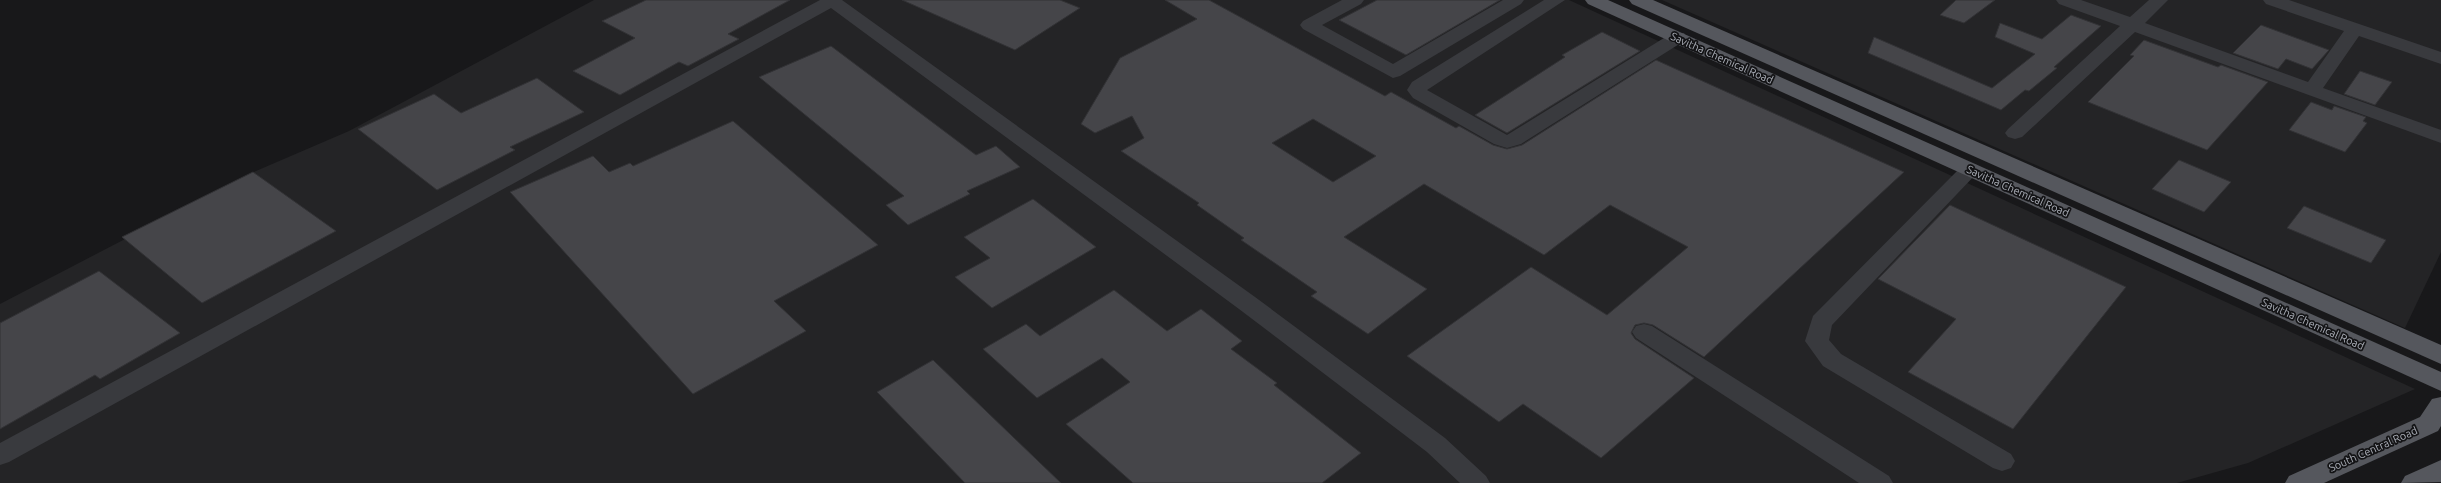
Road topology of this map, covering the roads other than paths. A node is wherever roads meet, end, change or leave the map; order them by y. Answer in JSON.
{"nodes":[{"id":1,"x":832,"y":0,"type":"edge"},
{"id":2,"x":1355,"y":0,"type":"edge"},
{"id":3,"x":1515,"y":0,"type":"edge"},
{"id":4,"x":1556,"y":0,"type":"edge"},
{"id":5,"x":1594,"y":0,"type":"edge"},
{"id":6,"x":1638,"y":0,"type":"edge"},
{"id":7,"x":2065,"y":0,"type":"edge"},
{"id":8,"x":2160,"y":0,"type":"edge"},
{"id":9,"x":2272,"y":0,"type":"edge"},
{"id":10,"x":2133,"y":26,"type":"junction"},
{"id":11,"x":2355,"y":28,"type":"junction"},
{"id":12,"x":1678,"y":38,"type":"junction"},
{"id":13,"x":2441,"y":58,"type":"edge"},
{"id":14,"x":2312,"y":90,"type":"junction"},
{"id":15,"x":2015,"y":133,"type":"dead end"},
{"id":16,"x":2441,"y":137,"type":"edge"},
{"id":17,"x":1970,"y":169,"type":"junction"},
{"id":18,"x":1644,"y":332,"type":"dead end"},
{"id":19,"x":2441,"y":355,"type":"edge"},
{"id":20,"x":2441,"y":382,"type":"edge"},
{"id":21,"x":2441,"y":406,"type":"edge"},
{"id":22,"x":0,"y":455,"type":"edge"},
{"id":23,"x":2002,"y":461,"type":"dead end"},
{"id":24,"x":2441,"y":470,"type":"edge"},
{"id":25,"x":1477,"y":483,"type":"edge"},
{"id":26,"x":1880,"y":483,"type":"edge"},
{"id":27,"x":2298,"y":483,"type":"edge"},
{"id":28,"x":2414,"y":483,"type":"edge"}],
"edges":[{"from":1,"to":22,"type":"street"},
{"from":1,"to":25,"type":"street"},
{"from":2,"to":3,"type":"street"},
{"from":4,"to":12,"type":"street"},
{"from":5,"to":12,"type":"main road","name":"Savitha Chemical Road"},
{"from":6,"to":19,"type":"main road","name":"Savitha Chemical Road"},
{"from":7,"to":10,"type":"street"},
{"from":8,"to":10,"type":"street"},
{"from":9,"to":11,"type":"street"},
{"from":10,"to":14,"type":"street"},
{"from":10,"to":15,"type":"street"},
{"from":11,"to":13,"type":"street"},
{"from":11,"to":14,"type":"street"},
{"from":12,"to":17,"type":"main road","name":"Savitha Chemical Road"},
{"from":14,"to":16,"type":"street"},
{"from":17,"to":20,"type":"main road","name":"Savitha Chemical Road"},
{"from":17,"to":23,"type":"street"},
{"from":18,"to":26,"type":"street"},
{"from":21,"to":27,"type":"main road","name":"South Central Road"},
{"from":24,"to":28,"type":"main road"}]}
